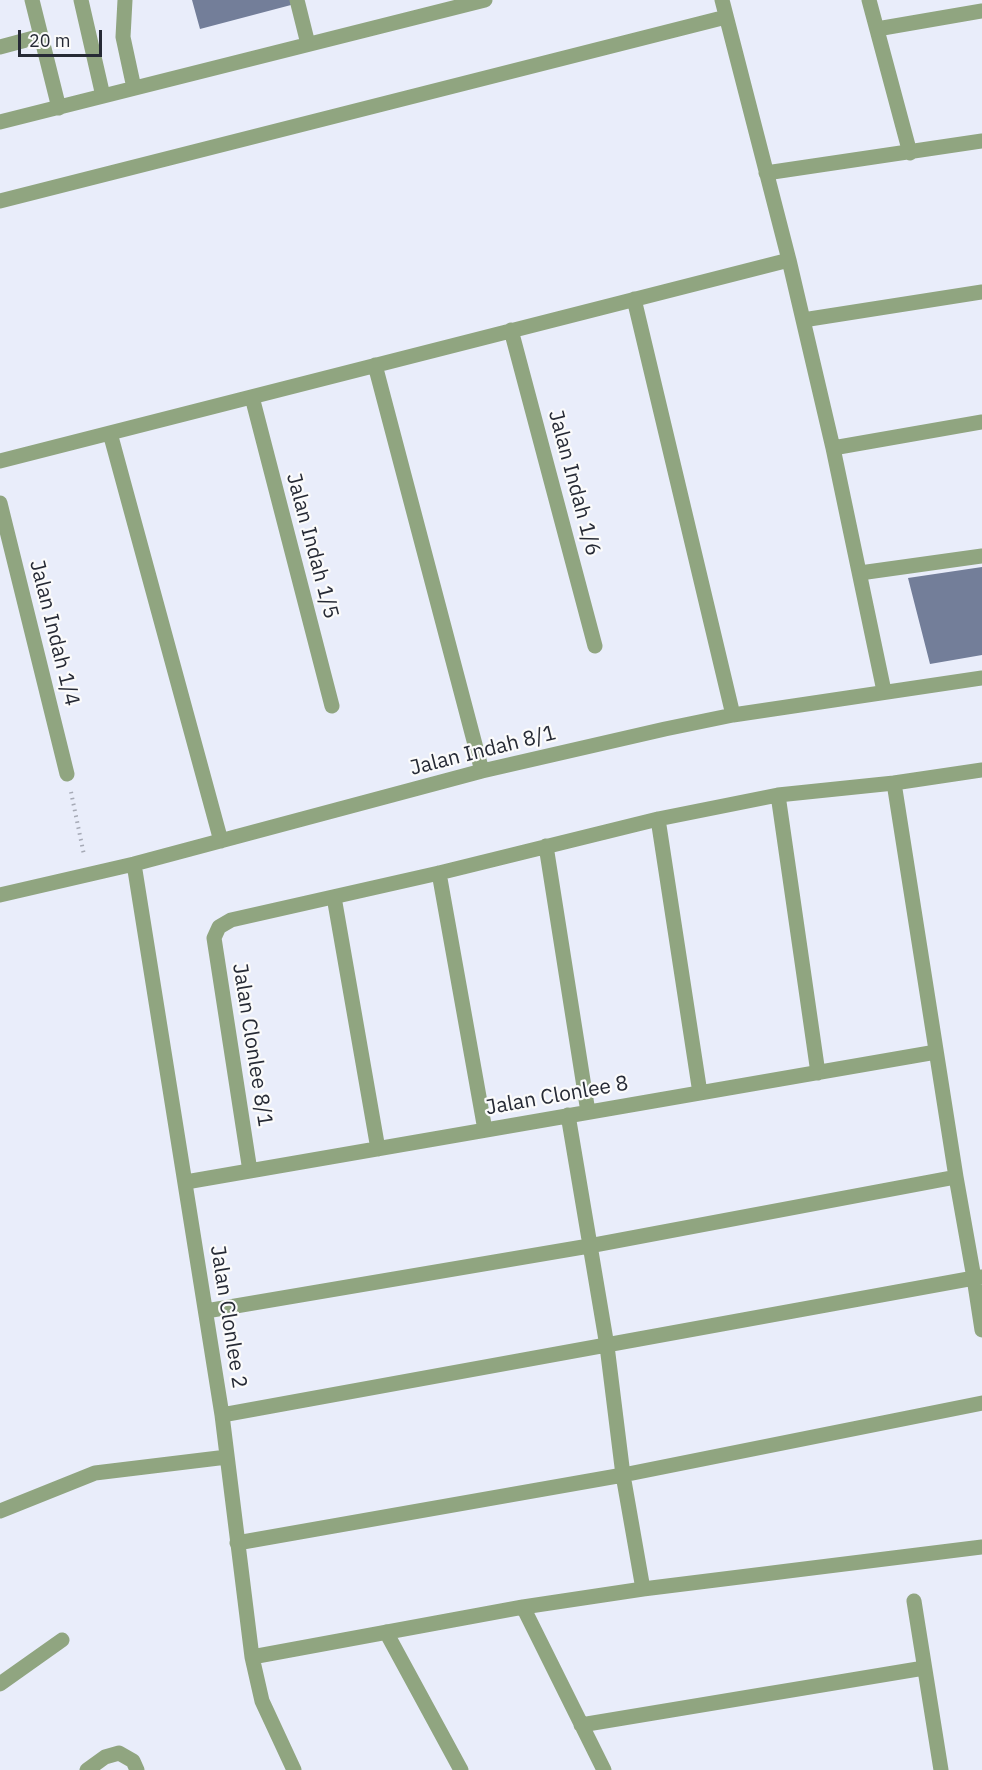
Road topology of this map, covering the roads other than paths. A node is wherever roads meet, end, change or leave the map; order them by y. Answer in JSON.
{"nodes":[{"id":1,"x":32,"y":0,"type":"edge"},
{"id":2,"x":81,"y":0,"type":"edge"},
{"id":3,"x":125,"y":0,"type":"edge"},
{"id":4,"x":297,"y":0,"type":"edge"},
{"id":5,"x":722,"y":0,"type":"edge"},
{"id":6,"x":869,"y":0,"type":"edge"},
{"id":7,"x":478,"y":1,"type":"edge"},
{"id":8,"x":982,"y":11,"type":"edge"},
{"id":9,"x":726,"y":17,"type":"junction"},
{"id":10,"x":877,"y":28,"type":"junction"},
{"id":11,"x":41,"y":36,"type":"junction"},
{"id":12,"x":308,"y":44,"type":"junction"},
{"id":13,"x":0,"y":47,"type":"edge"},
{"id":14,"x":134,"y":88,"type":"junction"},
{"id":15,"x":103,"y":96,"type":"junction"},
{"id":16,"x":59,"y":108,"type":"junction"},
{"id":17,"x":0,"y":122,"type":"edge"},
{"id":18,"x":982,"y":141,"type":"edge"},
{"id":19,"x":910,"y":153,"type":"junction"},
{"id":20,"x":766,"y":172,"type":"junction"},
{"id":21,"x":0,"y":201,"type":"edge"},
{"id":22,"x":789,"y":261,"type":"junction"},
{"id":23,"x":982,"y":292,"type":"edge"},
{"id":24,"x":634,"y":299,"type":"junction"},
{"id":25,"x":803,"y":320,"type":"junction"},
{"id":26,"x":511,"y":330,"type":"junction"},
{"id":27,"x":375,"y":365,"type":"junction"},
{"id":28,"x":252,"y":397,"type":"junction"},
{"id":29,"x":982,"y":422,"type":"edge"},
{"id":30,"x":110,"y":433,"type":"junction"},
{"id":31,"x":833,"y":448,"type":"junction"},
{"id":32,"x":0,"y":461,"type":"edge"},
{"id":33,"x":0,"y":503,"type":"edge"},
{"id":34,"x":982,"y":556,"type":"edge"},
{"id":35,"x":860,"y":573,"type":"junction"},
{"id":36,"x":596,"y":646,"type":"dead end"},
{"id":37,"x":982,"y":678,"type":"edge"},
{"id":38,"x":884,"y":692,"type":"junction"},
{"id":39,"x":332,"y":706,"type":"dead end"},
{"id":40,"x":733,"y":715,"type":"junction"},
{"id":41,"x":982,"y":770,"type":"edge"},
{"id":42,"x":482,"y":771,"type":"junction"},
{"id":43,"x":68,"y":774,"type":"road end"},
{"id":44,"x":894,"y":783,"type":"junction"},
{"id":45,"x":778,"y":795,"type":"junction"},
{"id":46,"x":658,"y":819,"type":"junction"},
{"id":47,"x":221,"y":841,"type":"junction"},
{"id":48,"x":546,"y":846,"type":"junction"},
{"id":49,"x":134,"y":864,"type":"junction"},
{"id":50,"x":440,"y":873,"type":"junction"},
{"id":51,"x":0,"y":895,"type":"edge"},
{"id":52,"x":334,"y":897,"type":"junction"},
{"id":53,"x":936,"y":1052,"type":"junction"},
{"id":54,"x":818,"y":1073,"type":"junction"},
{"id":55,"x":700,"y":1093,"type":"junction"},
{"id":56,"x":588,"y":1112,"type":"junction"},
{"id":57,"x":568,"y":1115,"type":"junction"},
{"id":58,"x":485,"y":1130,"type":"junction"},
{"id":59,"x":378,"y":1149,"type":"junction"},
{"id":60,"x":250,"y":1171,"type":"junction"},
{"id":61,"x":956,"y":1177,"type":"junction"},
{"id":62,"x":186,"y":1182,"type":"junction"},
{"id":63,"x":589,"y":1246,"type":"junction"},
{"id":64,"x":978,"y":1277,"type":"edge"},
{"id":65,"x":206,"y":1311,"type":"junction"},
{"id":66,"x":982,"y":1330,"type":"edge"},
{"id":67,"x":607,"y":1346,"type":"junction"},
{"id":68,"x":982,"y":1403,"type":"edge"},
{"id":69,"x":222,"y":1414,"type":"junction"},
{"id":70,"x":227,"y":1457,"type":"junction"},
{"id":71,"x":623,"y":1475,"type":"junction"},
{"id":72,"x":0,"y":1511,"type":"edge"},
{"id":73,"x":237,"y":1543,"type":"junction"},
{"id":74,"x":982,"y":1547,"type":"edge"},
{"id":75,"x":643,"y":1588,"type":"junction"},
{"id":76,"x":914,"y":1601,"type":"dead end"},
{"id":77,"x":523,"y":1607,"type":"junction"},
{"id":78,"x":386,"y":1632,"type":"junction"},
{"id":79,"x":62,"y":1640,"type":"dead end"},
{"id":80,"x":252,"y":1657,"type":"junction"},
{"id":81,"x":924,"y":1668,"type":"junction"},
{"id":82,"x":0,"y":1684,"type":"edge"},
{"id":83,"x":582,"y":1725,"type":"junction"},
{"id":84,"x":87,"y":1770,"type":"edge"},
{"id":85,"x":137,"y":1770,"type":"edge"},
{"id":86,"x":294,"y":1770,"type":"edge"},
{"id":87,"x":461,"y":1770,"type":"edge"},
{"id":88,"x":604,"y":1770,"type":"edge"},
{"id":89,"x":941,"y":1770,"type":"edge"}],
"edges":[{"from":1,"to":11,"type":"street"},
{"from":2,"to":15,"type":"street"},
{"from":3,"to":14,"type":"street"},
{"from":4,"to":12,"type":"street"},
{"from":5,"to":9,"type":"street"},
{"from":6,"to":10,"type":"street"},
{"from":7,"to":12,"type":"street"},
{"from":8,"to":10,"type":"street"},
{"from":9,"to":20,"type":"street"},
{"from":9,"to":21,"type":"street"},
{"from":10,"to":19,"type":"street"},
{"from":11,"to":13,"type":"street"},
{"from":11,"to":16,"type":"street"},
{"from":12,"to":14,"type":"street"},
{"from":14,"to":15,"type":"street"},
{"from":15,"to":16,"type":"street"},
{"from":16,"to":17,"type":"street"},
{"from":18,"to":19,"type":"street"},
{"from":19,"to":20,"type":"street"},
{"from":20,"to":22,"type":"street"},
{"from":22,"to":24,"type":"street"},
{"from":22,"to":25,"type":"street"},
{"from":23,"to":25,"type":"street"},
{"from":24,"to":26,"type":"street"},
{"from":24,"to":40,"type":"street"},
{"from":25,"to":31,"type":"street"},
{"from":26,"to":27,"type":"street"},
{"from":26,"to":36,"type":"street","name":"Jalan Indah 1/6"},
{"from":27,"to":28,"type":"street"},
{"from":27,"to":42,"type":"street"},
{"from":28,"to":30,"type":"street"},
{"from":28,"to":39,"type":"street","name":"Jalan Indah 1/5"},
{"from":29,"to":31,"type":"street"},
{"from":30,"to":32,"type":"street"},
{"from":30,"to":47,"type":"street"},
{"from":31,"to":35,"type":"street"},
{"from":33,"to":43,"type":"street","name":"Jalan Indah 1/4"},
{"from":34,"to":35,"type":"street"},
{"from":35,"to":38,"type":"street"},
{"from":37,"to":38,"type":"street","name":"Jalan Indah 8/1"},
{"from":38,"to":40,"type":"street","name":"Jalan Indah 8/1"},
{"from":40,"to":42,"type":"street","name":"Jalan Indah 8/1"},
{"from":41,"to":44,"type":"street"},
{"from":42,"to":47,"type":"street","name":"Jalan Indah 8/1"},
{"from":44,"to":45,"type":"street"},
{"from":44,"to":53,"type":"street"},
{"from":45,"to":46,"type":"street"},
{"from":45,"to":54,"type":"street"},
{"from":46,"to":48,"type":"street"},
{"from":46,"to":55,"type":"street"},
{"from":47,"to":49,"type":"street","name":"Jalan Indah 8/1"},
{"from":48,"to":50,"type":"street"},
{"from":48,"to":56,"type":"street"},
{"from":49,"to":51,"type":"street","name":"Jalan Indah 8/1"},
{"from":49,"to":62,"type":"street","name":"Jalan Clonlee 2"},
{"from":50,"to":52,"type":"street"},
{"from":50,"to":58,"type":"street"},
{"from":52,"to":59,"type":"street"},
{"from":52,"to":60,"type":"street","name":"Jalan Clonlee 8/1"},
{"from":53,"to":54,"type":"street","name":"Jalan Clonlee 8"},
{"from":53,"to":61,"type":"street"},
{"from":54,"to":55,"type":"street","name":"Jalan Clonlee 8"},
{"from":55,"to":56,"type":"street","name":"Jalan Clonlee 8"},
{"from":56,"to":57,"type":"street","name":"Jalan Clonlee 8"},
{"from":57,"to":58,"type":"street","name":"Jalan Clonlee 8"},
{"from":57,"to":63,"type":"street"},
{"from":58,"to":59,"type":"street","name":"Jalan Clonlee 8"},
{"from":59,"to":60,"type":"street","name":"Jalan Clonlee 8"},
{"from":60,"to":62,"type":"street","name":"Jalan Clonlee 8"},
{"from":61,"to":63,"type":"street"},
{"from":61,"to":64,"type":"street"},
{"from":62,"to":65,"type":"street","name":"Jalan Clonlee 2"},
{"from":63,"to":65,"type":"street"},
{"from":63,"to":67,"type":"street"},
{"from":64,"to":66,"type":"street"},
{"from":64,"to":67,"type":"street"},
{"from":65,"to":69,"type":"street","name":"Jalan Clonlee 2"},
{"from":67,"to":69,"type":"street"},
{"from":67,"to":71,"type":"street"},
{"from":68,"to":71,"type":"street"},
{"from":69,"to":70,"type":"street","name":"Jalan Clonlee 2"},
{"from":70,"to":72,"type":"street"},
{"from":70,"to":73,"type":"street","name":"Jalan Clonlee 2"},
{"from":71,"to":73,"type":"street"},
{"from":71,"to":75,"type":"street"},
{"from":73,"to":80,"type":"street","name":"Jalan Clonlee 2"},
{"from":74,"to":75,"type":"street"},
{"from":75,"to":77,"type":"street"},
{"from":76,"to":81,"type":"street"},
{"from":77,"to":78,"type":"street"},
{"from":77,"to":83,"type":"street"},
{"from":78,"to":80,"type":"street"},
{"from":78,"to":87,"type":"street"},
{"from":79,"to":82,"type":"street"},
{"from":80,"to":86,"type":"street","name":"Jalan Clonlee 2"},
{"from":81,"to":83,"type":"street"},
{"from":81,"to":89,"type":"street"},
{"from":83,"to":88,"type":"street"},
{"from":84,"to":85,"type":"street"}]}
